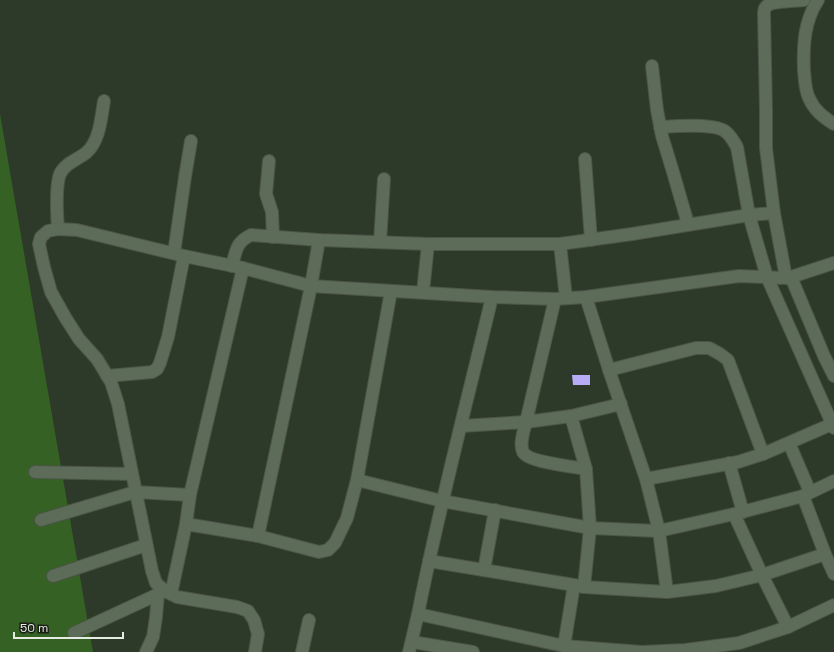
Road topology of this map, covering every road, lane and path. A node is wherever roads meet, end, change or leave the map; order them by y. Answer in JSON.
{"nodes":[{"id":1,"x":804,"y":0,"type":"edge"},
{"id":2,"x":818,"y":0,"type":"edge"},
{"id":3,"x":652,"y":66,"type":"dead end"},
{"id":4,"x":104,"y":101,"type":"dead end"},
{"id":5,"x":834,"y":124,"type":"edge"},
{"id":6,"x":660,"y":126,"type":"junction"},
{"id":7,"x":191,"y":142,"type":"dead end"},
{"id":8,"x":585,"y":159,"type":"dead end"},
{"id":9,"x":268,"y":160,"type":"dead end"},
{"id":10,"x":384,"y":179,"type":"dead end"},
{"id":11,"x":774,"y":214,"type":"junction"},
{"id":12,"x":749,"y":215,"type":"junction"},
{"id":13,"x":688,"y":224,"type":"junction"},
{"id":14,"x":58,"y":229,"type":"junction"},
{"id":15,"x":273,"y":237,"type":"junction"},
{"id":16,"x":319,"y":240,"type":"junction"},
{"id":17,"x":591,"y":240,"type":"junction"},
{"id":18,"x":380,"y":242,"type":"junction"},
{"id":19,"x":428,"y":244,"type":"junction"},
{"id":20,"x":560,"y":244,"type":"junction"},
{"id":21,"x":179,"y":254,"type":"junction"},
{"id":22,"x":834,"y":263,"type":"edge"},
{"id":23,"x":237,"y":267,"type":"junction"},
{"id":24,"x":767,"y":277,"type":"junction"},
{"id":25,"x":788,"y":277,"type":"junction"},
{"id":26,"x":312,"y":286,"type":"junction"},
{"id":27,"x":391,"y":291,"type":"junction"},
{"id":28,"x":422,"y":292,"type":"junction"},
{"id":29,"x":492,"y":297,"type":"junction"},
{"id":30,"x":586,"y":297,"type":"junction"},
{"id":31,"x":560,"y":298,"type":"junction"},
{"id":32,"x":816,"y":361,"type":"junction"},
{"id":33,"x":609,"y":370,"type":"junction"},
{"id":34,"x":107,"y":376,"type":"junction"},
{"id":35,"x":834,"y":376,"type":"edge"},
{"id":36,"x":830,"y":401,"type":"edge"},
{"id":37,"x":621,"y":404,"type":"junction"},
{"id":38,"x":571,"y":416,"type":"junction"},
{"id":39,"x":526,"y":422,"type":"junction"},
{"id":40,"x":461,"y":426,"type":"junction"},
{"id":41,"x":833,"y":426,"type":"edge"},
{"id":42,"x":790,"y":443,"type":"junction"},
{"id":43,"x":764,"y":454,"type":"junction"},
{"id":44,"x":729,"y":463,"type":"junction"},
{"id":45,"x":586,"y":469,"type":"junction"},
{"id":46,"x":34,"y":472,"type":"dead end"},
{"id":47,"x":132,"y":474,"type":"junction"},
{"id":48,"x":646,"y":479,"type":"junction"},
{"id":49,"x":357,"y":480,"type":"junction"},
{"id":50,"x":834,"y":481,"type":"edge"},
{"id":51,"x":135,"y":492,"type":"junction"},
{"id":52,"x":806,"y":494,"type":"junction"},
{"id":53,"x":190,"y":495,"type":"junction"},
{"id":54,"x":442,"y":501,"type":"junction"},
{"id":55,"x":494,"y":510,"type":"junction"},
{"id":56,"x":739,"y":513,"type":"junction"},
{"id":57,"x":41,"y":520,"type":"dead end"},
{"id":58,"x":186,"y":524,"type":"junction"},
{"id":59,"x":590,"y":528,"type":"junction"},
{"id":60,"x":659,"y":531,"type":"junction"},
{"id":61,"x":258,"y":536,"type":"junction"},
{"id":62,"x":146,"y":545,"type":"junction"},
{"id":63,"x":825,"y":554,"type":"junction"},
{"id":64,"x":429,"y":561,"type":"junction"},
{"id":65,"x":484,"y":570,"type":"junction"},
{"id":66,"x":834,"y":574,"type":"edge"},
{"id":67,"x":762,"y":575,"type":"junction"},
{"id":68,"x":53,"y":576,"type":"dead end"},
{"id":69,"x":579,"y":586,"type":"junction"},
{"id":70,"x":666,"y":592,"type":"junction"},
{"id":71,"x":165,"y":593,"type":"junction"},
{"id":72,"x":834,"y":605,"type":"edge"},
{"id":73,"x":418,"y":617,"type":"junction"},
{"id":74,"x":309,"y":620,"type":"dead end"},
{"id":75,"x":788,"y":627,"type":"junction"},
{"id":76,"x":74,"y":633,"type":"dead end"},
{"id":77,"x":411,"y":643,"type":"edge"},
{"id":78,"x":564,"y":646,"type":"junction"},
{"id":79,"x":711,"y":650,"type":"edge"},
{"id":80,"x":146,"y":652,"type":"edge"},
{"id":81,"x":255,"y":652,"type":"edge"},
{"id":82,"x":302,"y":652,"type":"edge"},
{"id":83,"x":473,"y":652,"type":"edge"}],
"edges":[{"from":1,"to":11,"type":"street"},
{"from":2,"to":5,"type":"street"},
{"from":3,"to":6,"type":"street"},
{"from":4,"to":14,"type":"street"},
{"from":6,"to":12,"type":"street"},
{"from":6,"to":13,"type":"street"},
{"from":7,"to":21,"type":"street"},
{"from":8,"to":17,"type":"street"},
{"from":9,"to":15,"type":"street"},
{"from":10,"to":18,"type":"street"},
{"from":11,"to":12,"type":"street"},
{"from":11,"to":25,"type":"street"},
{"from":12,"to":13,"type":"street"},
{"from":12,"to":24,"type":"street"},
{"from":13,"to":17,"type":"street"},
{"from":14,"to":21,"type":"street"},
{"from":14,"to":34,"type":"street"},
{"from":15,"to":16,"type":"street"},
{"from":15,"to":23,"type":"street"},
{"from":16,"to":18,"type":"street"},
{"from":16,"to":26,"type":"street"},
{"from":17,"to":20,"type":"street"},
{"from":18,"to":19,"type":"street"},
{"from":19,"to":20,"type":"street"},
{"from":19,"to":28,"type":"street"},
{"from":20,"to":31,"type":"street"},
{"from":21,"to":23,"type":"street"},
{"from":21,"to":34,"type":"street"},
{"from":22,"to":25,"type":"street"},
{"from":23,"to":26,"type":"street"},
{"from":23,"to":53,"type":"street"},
{"from":24,"to":25,"type":"street"},
{"from":24,"to":30,"type":"street"},
{"from":24,"to":32,"type":"street"},
{"from":25,"to":32,"type":"street"},
{"from":26,"to":27,"type":"street"},
{"from":26,"to":61,"type":"street"},
{"from":27,"to":28,"type":"street"},
{"from":27,"to":49,"type":"street"},
{"from":28,"to":29,"type":"street"},
{"from":29,"to":31,"type":"street"},
{"from":29,"to":40,"type":"street"},
{"from":30,"to":31,"type":"street"},
{"from":30,"to":33,"type":"street"},
{"from":31,"to":39,"type":"street"},
{"from":32,"to":35,"type":"street"},
{"from":32,"to":36,"type":"street"},
{"from":33,"to":37,"type":"street"},
{"from":33,"to":43,"type":"street"},
{"from":34,"to":47,"type":"street"},
{"from":36,"to":41,"type":"street"},
{"from":37,"to":38,"type":"street"},
{"from":37,"to":48,"type":"street"},
{"from":38,"to":39,"type":"street"},
{"from":38,"to":45,"type":"street"},
{"from":39,"to":40,"type":"street"},
{"from":39,"to":45,"type":"street"},
{"from":40,"to":54,"type":"street"},
{"from":41,"to":42,"type":"street"},
{"from":42,"to":43,"type":"street"},
{"from":42,"to":52,"type":"street"},
{"from":43,"to":44,"type":"street"},
{"from":44,"to":48,"type":"street"},
{"from":44,"to":56,"type":"street"},
{"from":45,"to":59,"type":"street"},
{"from":46,"to":47,"type":"street"},
{"from":47,"to":51,"type":"street"},
{"from":48,"to":60,"type":"street"},
{"from":49,"to":54,"type":"street"},
{"from":49,"to":61,"type":"street"},
{"from":50,"to":52,"type":"street"},
{"from":51,"to":53,"type":"street"},
{"from":51,"to":57,"type":"street"},
{"from":51,"to":62,"type":"street"},
{"from":52,"to":56,"type":"street"},
{"from":52,"to":63,"type":"street"},
{"from":53,"to":58,"type":"street"},
{"from":54,"to":55,"type":"street"},
{"from":54,"to":64,"type":"street"},
{"from":55,"to":59,"type":"street"},
{"from":55,"to":65,"type":"street"},
{"from":56,"to":60,"type":"street"},
{"from":56,"to":67,"type":"street"},
{"from":58,"to":61,"type":"street"},
{"from":58,"to":71,"type":"street"},
{"from":59,"to":60,"type":"street"},
{"from":59,"to":69,"type":"street"},
{"from":60,"to":70,"type":"street"},
{"from":62,"to":68,"type":"street"},
{"from":62,"to":71,"type":"street"},
{"from":63,"to":66,"type":"street"},
{"from":63,"to":67,"type":"street"},
{"from":64,"to":65,"type":"street"},
{"from":64,"to":73,"type":"street"},
{"from":65,"to":69,"type":"street"},
{"from":67,"to":70,"type":"street"},
{"from":67,"to":75,"type":"street"},
{"from":69,"to":70,"type":"street"},
{"from":69,"to":78,"type":"street"},
{"from":71,"to":76,"type":"street"},
{"from":71,"to":80,"type":"street"},
{"from":71,"to":81,"type":"street"},
{"from":72,"to":75,"type":"street"},
{"from":73,"to":77,"type":"street"},
{"from":73,"to":78,"type":"street"},
{"from":74,"to":82,"type":"street"},
{"from":75,"to":79,"type":"street"},
{"from":77,"to":83,"type":"street"},
{"from":78,"to":79,"type":"street"}]}
